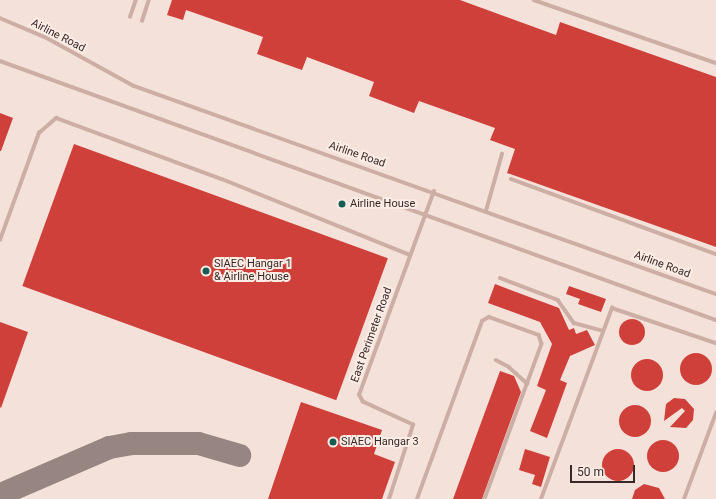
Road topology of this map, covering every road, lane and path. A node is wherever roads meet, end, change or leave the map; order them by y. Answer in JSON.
{"nodes":[{"id":1,"x":136,"y":0,"type":"edge"},
{"id":2,"x":149,"y":0,"type":"edge"},
{"id":3,"x":534,"y":0,"type":"edge"},
{"id":4,"x":0,"y":18,"type":"edge"},
{"id":5,"x":130,"y":18,"type":"dead end"},
{"id":6,"x":142,"y":22,"type":"dead end"},
{"id":7,"x":0,"y":61,"type":"edge"},
{"id":8,"x":716,"y":63,"type":"edge"},
{"id":9,"x":502,"y":154,"type":"dead end"},
{"id":10,"x":511,"y":179,"type":"dead end"},
{"id":11,"x":434,"y":191,"type":"junction"},
{"id":12,"x":486,"y":210,"type":"junction"},
{"id":13,"x":423,"y":217,"type":"junction"},
{"id":14,"x":0,"y":240,"type":"edge"},
{"id":15,"x":716,"y":254,"type":"edge"},
{"id":16,"x":410,"y":255,"type":"junction"},
{"id":17,"x":500,"y":278,"type":"dead end"},
{"id":18,"x":716,"y":294,"type":"edge"},
{"id":19,"x":716,"y":320,"type":"edge"},
{"id":20,"x":603,"y":331,"type":"junction"},
{"id":21,"x":716,"y":343,"type":"edge"},
{"id":22,"x":496,"y":360,"type":"dead end"},
{"id":23,"x":528,"y":384,"type":"junction"},
{"id":24,"x":716,"y":413,"type":"edge"},
{"id":25,"x":389,"y":499,"type":"edge"},
{"id":26,"x":417,"y":499,"type":"edge"},
{"id":27,"x":485,"y":499,"type":"edge"},
{"id":28,"x":541,"y":499,"type":"edge"},
{"id":29,"x":684,"y":499,"type":"edge"}],
"edges":[{"from":1,"to":5,"type":"lane"},
{"from":2,"to":6,"type":"lane"},
{"from":3,"to":8,"type":"lane"},
{"from":4,"to":11,"type":"lane","name":"Airline Road"},
{"from":7,"to":13,"type":"lane"},
{"from":9,"to":12,"type":"lane"},
{"from":10,"to":15,"type":"lane"},
{"from":11,"to":12,"type":"lane","name":"Airline Road"},
{"from":11,"to":13,"type":"lane","name":"East Perimeter Road"},
{"from":12,"to":18,"type":"lane","name":"Airline Road"},
{"from":13,"to":16,"type":"lane","name":"East Perimeter Road"},
{"from":13,"to":19,"type":"lane"},
{"from":14,"to":16,"type":"lane"},
{"from":16,"to":25,"type":"lane","name":"East Perimeter Road"},
{"from":17,"to":20,"type":"lane"},
{"from":20,"to":21,"type":"lane"},
{"from":20,"to":28,"type":"lane"},
{"from":22,"to":23,"type":"lane"},
{"from":23,"to":26,"type":"lane"},
{"from":23,"to":27,"type":"lane"},
{"from":24,"to":29,"type":"lane"}]}
